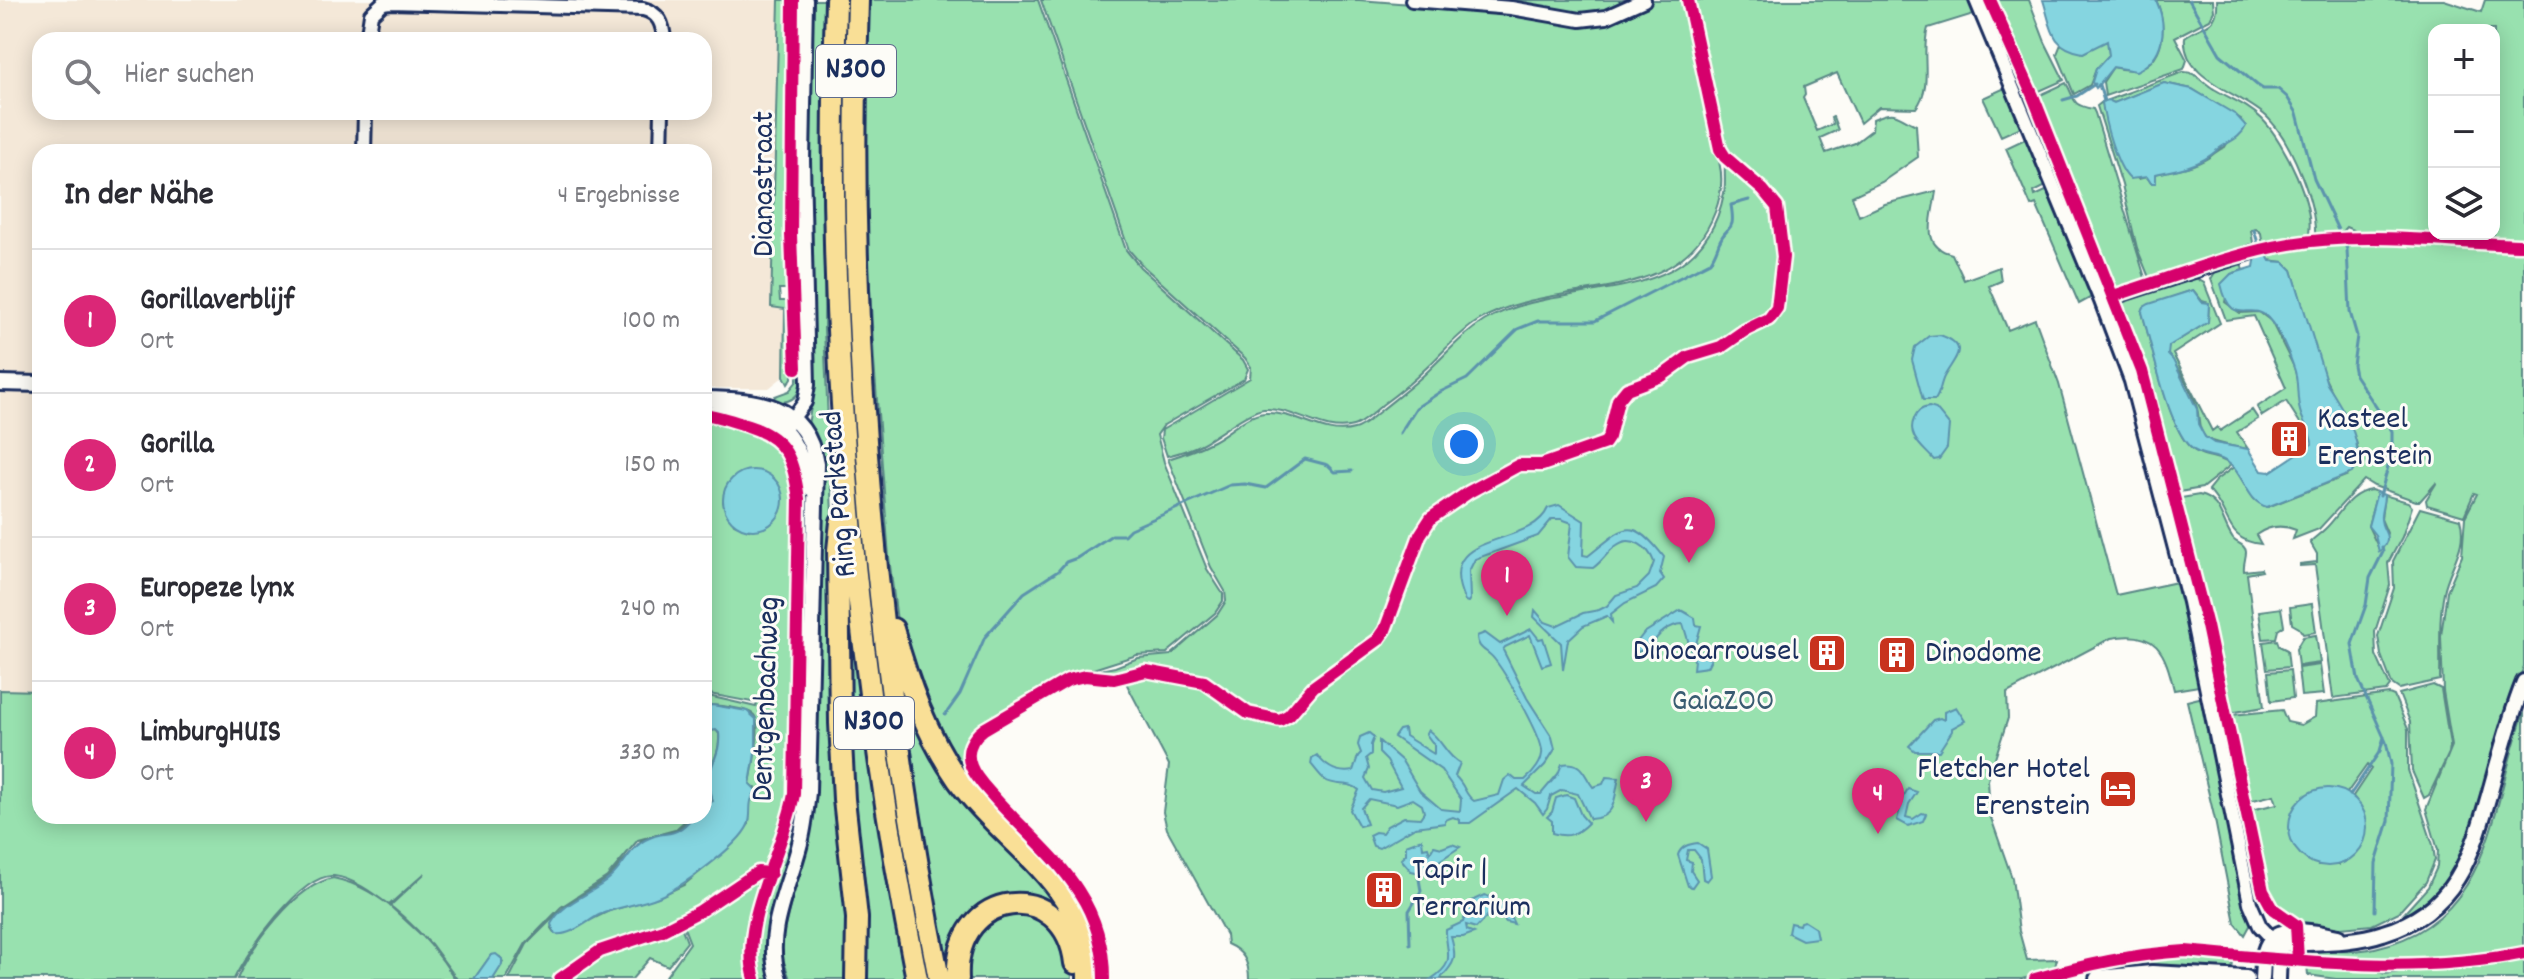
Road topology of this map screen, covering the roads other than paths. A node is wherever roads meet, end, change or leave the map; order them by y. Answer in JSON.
{"nodes":[{"id":1,"x":806,"y":0,"type":"edge"},
{"id":2,"x":836,"y":0,"type":"edge"},
{"id":3,"x":858,"y":0,"type":"edge"},
{"id":4,"x":1412,"y":0,"type":"edge"},
{"id":5,"x":1644,"y":0,"type":"edge"},
{"id":6,"x":1976,"y":0,"type":"edge"},
{"id":7,"x":368,"y":32,"type":"edge"},
{"id":8,"x":663,"y":32,"type":"edge"},
{"id":9,"x":365,"y":120,"type":"edge"},
{"id":10,"x":662,"y":120,"type":"edge"},
{"id":11,"x":364,"y":144,"type":"edge"},
{"id":12,"x":661,"y":144,"type":"edge"},
{"id":13,"x":2253,"y":252,"type":"dead end"},
{"id":14,"x":2101,"y":301,"type":"junction"},
{"id":15,"x":0,"y":383,"type":"edge"},
{"id":16,"x":32,"y":384,"type":"edge"},
{"id":17,"x":712,"y":399,"type":"edge"},
{"id":18,"x":712,"y":408,"type":"edge"},
{"id":19,"x":789,"y":423,"type":"junction"},
{"id":20,"x":846,"y":466,"type":"junction"},
{"id":21,"x":877,"y":571,"type":"junction"},
{"id":22,"x":2524,"y":682,"type":"edge"},
{"id":23,"x":2276,"y":943,"type":"junction"},
{"id":24,"x":779,"y":979,"type":"edge"},
{"id":25,"x":856,"y":979,"type":"edge"},
{"id":26,"x":917,"y":979,"type":"edge"},
{"id":27,"x":939,"y":979,"type":"edge"},
{"id":28,"x":958,"y":979,"type":"edge"},
{"id":29,"x":1076,"y":979,"type":"edge"},
{"id":30,"x":1088,"y":979,"type":"edge"},
{"id":31,"x":2098,"y":979,"type":"edge"},
{"id":32,"x":2246,"y":979,"type":"edge"},
{"id":33,"x":2262,"y":979,"type":"edge"},
{"id":34,"x":2278,"y":979,"type":"edge"}],
"edges":[{"from":1,"to":19,"type":"street","name":"Dianastraat"},
{"from":2,"to":20,"type":"highway","name":"Ring Parkstad","number":"N300"},
{"from":3,"to":21,"type":"highway","name":"Ring Parkstad","number":"N300"},
{"from":4,"to":5,"type":"street"},
{"from":6,"to":14,"type":"street"},
{"from":7,"to":8,"type":"street"},
{"from":9,"to":11,"type":"street"},
{"from":10,"to":12,"type":"street"},
{"from":13,"to":14,"type":"street"},
{"from":14,"to":23,"type":"street"},
{"from":15,"to":16,"type":"street"},
{"from":17,"to":19,"type":"street"},
{"from":18,"to":19,"type":"street"},
{"from":19,"to":24,"type":"street","name":"Dentgenbachweg"},
{"from":20,"to":25,"type":"highway","number":"N300"},
{"from":20,"to":26,"type":"highway","name":"Ring Parkstad","number":"N300"},
{"from":21,"to":27,"type":"highway","name":"Ring Parkstad","number":"N300"},
{"from":21,"to":30,"type":"highway","number":"N300"},
{"from":22,"to":23,"type":"street"},
{"from":23,"to":33,"type":"street"},
{"from":23,"to":34,"type":"street"},
{"from":28,"to":29,"type":"highway"},
{"from":31,"to":32,"type":"main road"}]}
